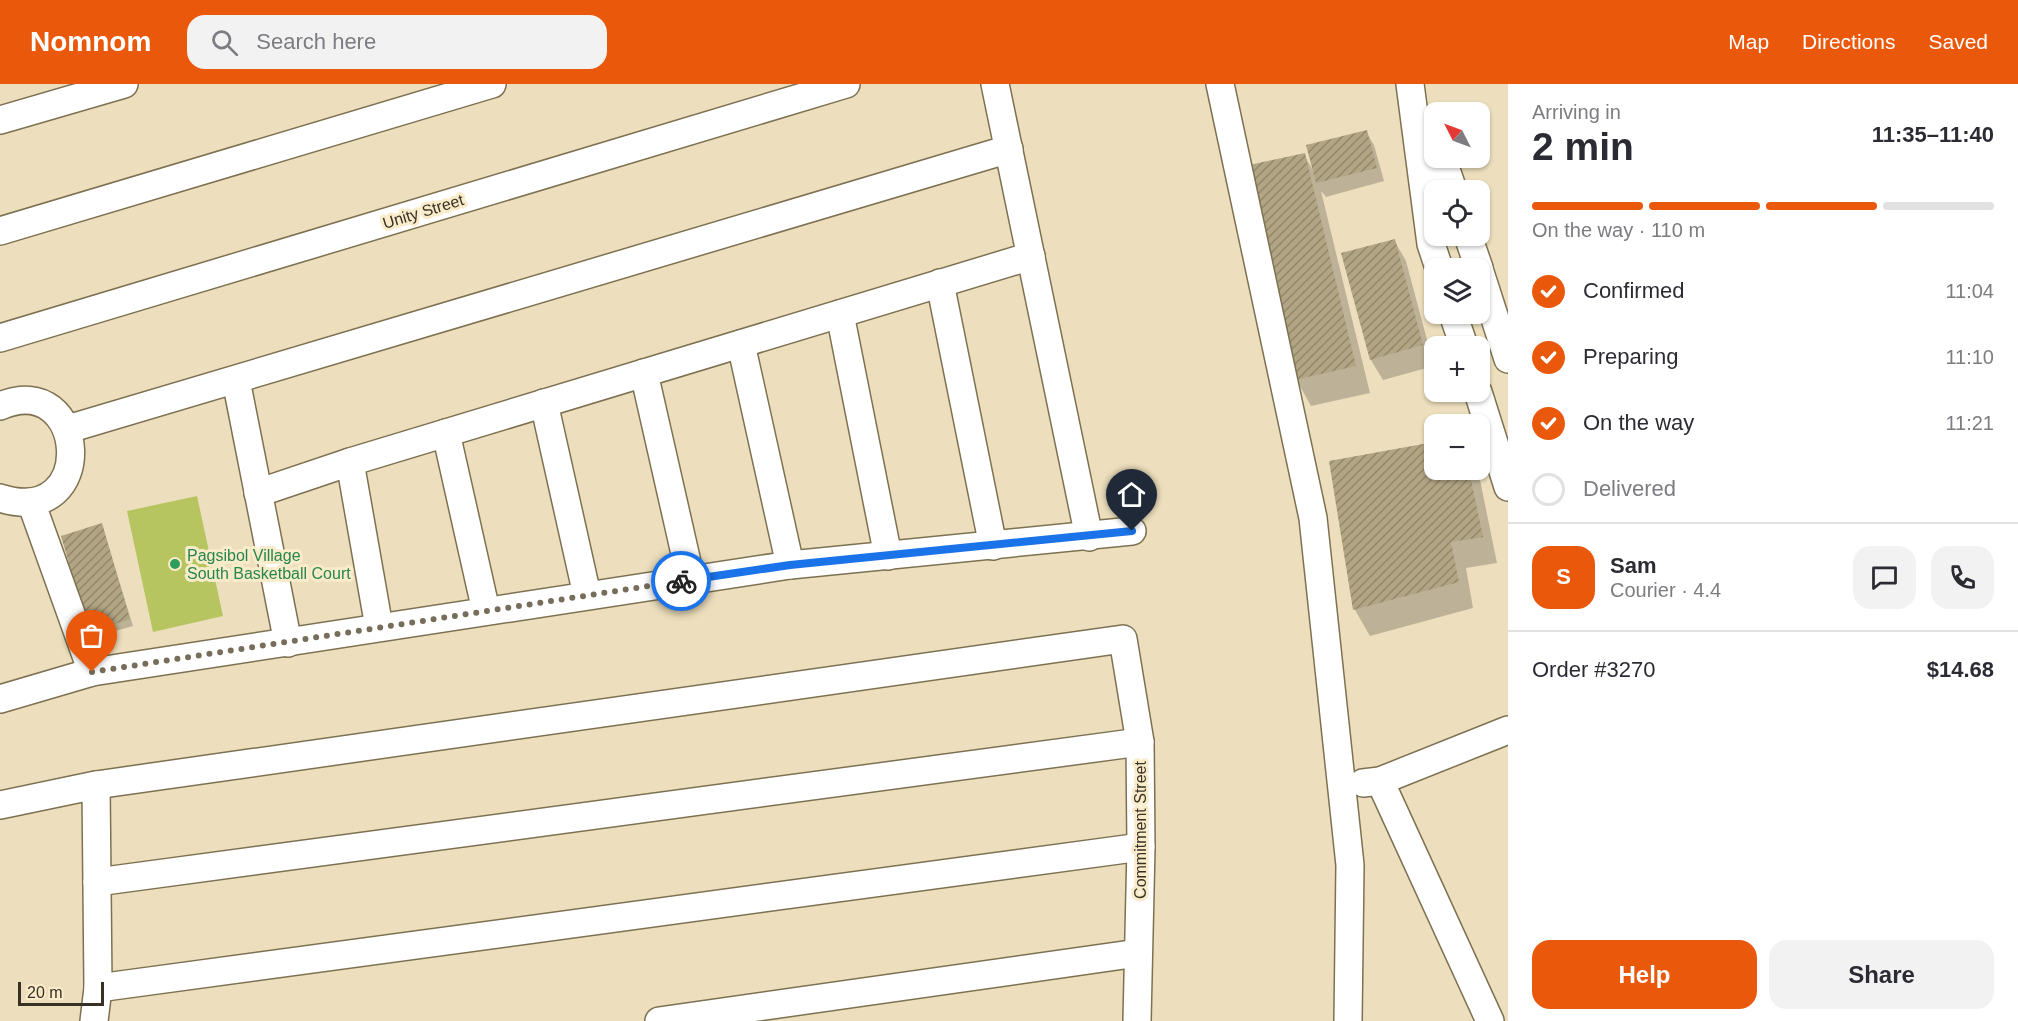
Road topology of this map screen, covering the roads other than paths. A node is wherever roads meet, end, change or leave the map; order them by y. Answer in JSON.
{"nodes":[{"id":1,"x":123,"y":84,"type":"edge"},
{"id":2,"x":492,"y":84,"type":"edge"},
{"id":3,"x":846,"y":84,"type":"edge"},
{"id":4,"x":995,"y":84,"type":"edge"},
{"id":5,"x":1220,"y":84,"type":"edge"},
{"id":6,"x":1410,"y":84,"type":"edge"},
{"id":7,"x":1417,"y":84,"type":"edge"},
{"id":8,"x":1424,"y":105,"type":"edge"},
{"id":9,"x":0,"y":120,"type":"edge"},
{"id":10,"x":1009,"y":149,"type":"junction"},
{"id":11,"x":0,"y":231,"type":"edge"},
{"id":12,"x":1031,"y":256,"type":"junction"},
{"id":13,"x":1436,"y":258,"type":"edge"},
{"id":14,"x":940,"y":284,"type":"junction"},
{"id":15,"x":1490,"y":303,"type":"edge"},
{"id":16,"x":840,"y":314,"type":"junction"},
{"id":17,"x":0,"y":338,"type":"edge"},
{"id":18,"x":741,"y":344,"type":"junction"},
{"id":19,"x":1508,"y":359,"type":"edge"},
{"id":20,"x":644,"y":373,"type":"junction"},
{"id":21,"x":236,"y":381,"type":"junction"},
{"id":22,"x":2,"y":397,"type":"edge"},
{"id":23,"x":1481,"y":402,"type":"edge"},
{"id":24,"x":544,"y":403,"type":"junction"},
{"id":25,"x":68,"y":429,"type":"junction"},
{"id":26,"x":446,"y":433,"type":"junction"},
{"id":27,"x":350,"y":462,"type":"junction"},
{"id":28,"x":1508,"y":487,"type":"edge"},
{"id":29,"x":258,"y":493,"type":"junction"},
{"id":30,"x":0,"y":498,"type":"edge"},
{"id":31,"x":31,"y":502,"type":"junction"},
{"id":32,"x":1132,"y":531,"type":"dead end"},
{"id":33,"x":1089,"y":537,"type":"junction"},
{"id":34,"x":993,"y":546,"type":"junction"},
{"id":35,"x":888,"y":555,"type":"junction"},
{"id":36,"x":790,"y":565,"type":"junction"},
{"id":37,"x":691,"y":580,"type":"junction"},
{"id":38,"x":587,"y":595,"type":"junction"},
{"id":39,"x":486,"y":611,"type":"junction"},
{"id":40,"x":379,"y":627,"type":"junction"},
{"id":41,"x":288,"y":643,"type":"junction"},
{"id":42,"x":92,"y":672,"type":"junction"},
{"id":43,"x":0,"y":699,"type":"edge"},
{"id":44,"x":1508,"y":730,"type":"edge"},
{"id":45,"x":1140,"y":742,"type":"junction"},
{"id":46,"x":1380,"y":781,"type":"junction"},
{"id":47,"x":96,"y":785,"type":"junction"},
{"id":48,"x":1342,"y":786,"type":"junction"},
{"id":49,"x":0,"y":805,"type":"edge"},
{"id":50,"x":1141,"y":847,"type":"junction"},
{"id":51,"x":97,"y":882,"type":"junction"},
{"id":52,"x":1138,"y":953,"type":"junction"},
{"id":53,"x":98,"y":988,"type":"junction"},
{"id":54,"x":94,"y":1021,"type":"edge"},
{"id":55,"x":659,"y":1021,"type":"edge"},
{"id":56,"x":1137,"y":1021,"type":"edge"},
{"id":57,"x":1348,"y":1021,"type":"edge"},
{"id":58,"x":1490,"y":1021,"type":"edge"}],
"edges":[{"from":1,"to":9,"type":"street"},
{"from":2,"to":11,"type":"street"},
{"from":3,"to":17,"type":"street","name":"Unity Street"},
{"from":4,"to":10,"type":"street"},
{"from":5,"to":48,"type":"street"},
{"from":6,"to":13,"type":"street"},
{"from":7,"to":8,"type":"street"},
{"from":10,"to":12,"type":"street"},
{"from":10,"to":21,"type":"street"},
{"from":12,"to":14,"type":"street"},
{"from":12,"to":33,"type":"street"},
{"from":14,"to":16,"type":"street"},
{"from":14,"to":34,"type":"street"},
{"from":15,"to":19,"type":"street"},
{"from":16,"to":18,"type":"street"},
{"from":16,"to":35,"type":"street"},
{"from":18,"to":20,"type":"street"},
{"from":18,"to":36,"type":"street"},
{"from":20,"to":24,"type":"street"},
{"from":20,"to":37,"type":"street"},
{"from":21,"to":25,"type":"street"},
{"from":21,"to":29,"type":"street"},
{"from":22,"to":25,"type":"street"},
{"from":23,"to":28,"type":"street"},
{"from":24,"to":26,"type":"street"},
{"from":24,"to":38,"type":"street"},
{"from":25,"to":31,"type":"street"},
{"from":26,"to":27,"type":"street"},
{"from":26,"to":39,"type":"street"},
{"from":27,"to":29,"type":"street"},
{"from":27,"to":40,"type":"street"},
{"from":29,"to":41,"type":"street"},
{"from":30,"to":31,"type":"street"},
{"from":31,"to":42,"type":"street"},
{"from":32,"to":33,"type":"street"},
{"from":33,"to":34,"type":"street"},
{"from":34,"to":35,"type":"street"},
{"from":35,"to":36,"type":"street"},
{"from":36,"to":37,"type":"street"},
{"from":37,"to":38,"type":"street"},
{"from":38,"to":39,"type":"street"},
{"from":39,"to":40,"type":"street"},
{"from":40,"to":41,"type":"street"},
{"from":41,"to":42,"type":"street"},
{"from":42,"to":43,"type":"street"},
{"from":44,"to":46,"type":"street"},
{"from":45,"to":47,"type":"street","name":"Commitment Street"},
{"from":45,"to":50,"type":"street","name":"Commitment Street"},
{"from":45,"to":51,"type":"street"},
{"from":46,"to":48,"type":"street"},
{"from":46,"to":58,"type":"street"},
{"from":47,"to":49,"type":"street"},
{"from":47,"to":51,"type":"street"},
{"from":48,"to":57,"type":"street"},
{"from":50,"to":52,"type":"street","name":"Commitment Street"},
{"from":50,"to":53,"type":"street"},
{"from":51,"to":53,"type":"street"},
{"from":52,"to":55,"type":"street"},
{"from":52,"to":56,"type":"street","name":"Commitment Street"},
{"from":53,"to":54,"type":"street"}]}
